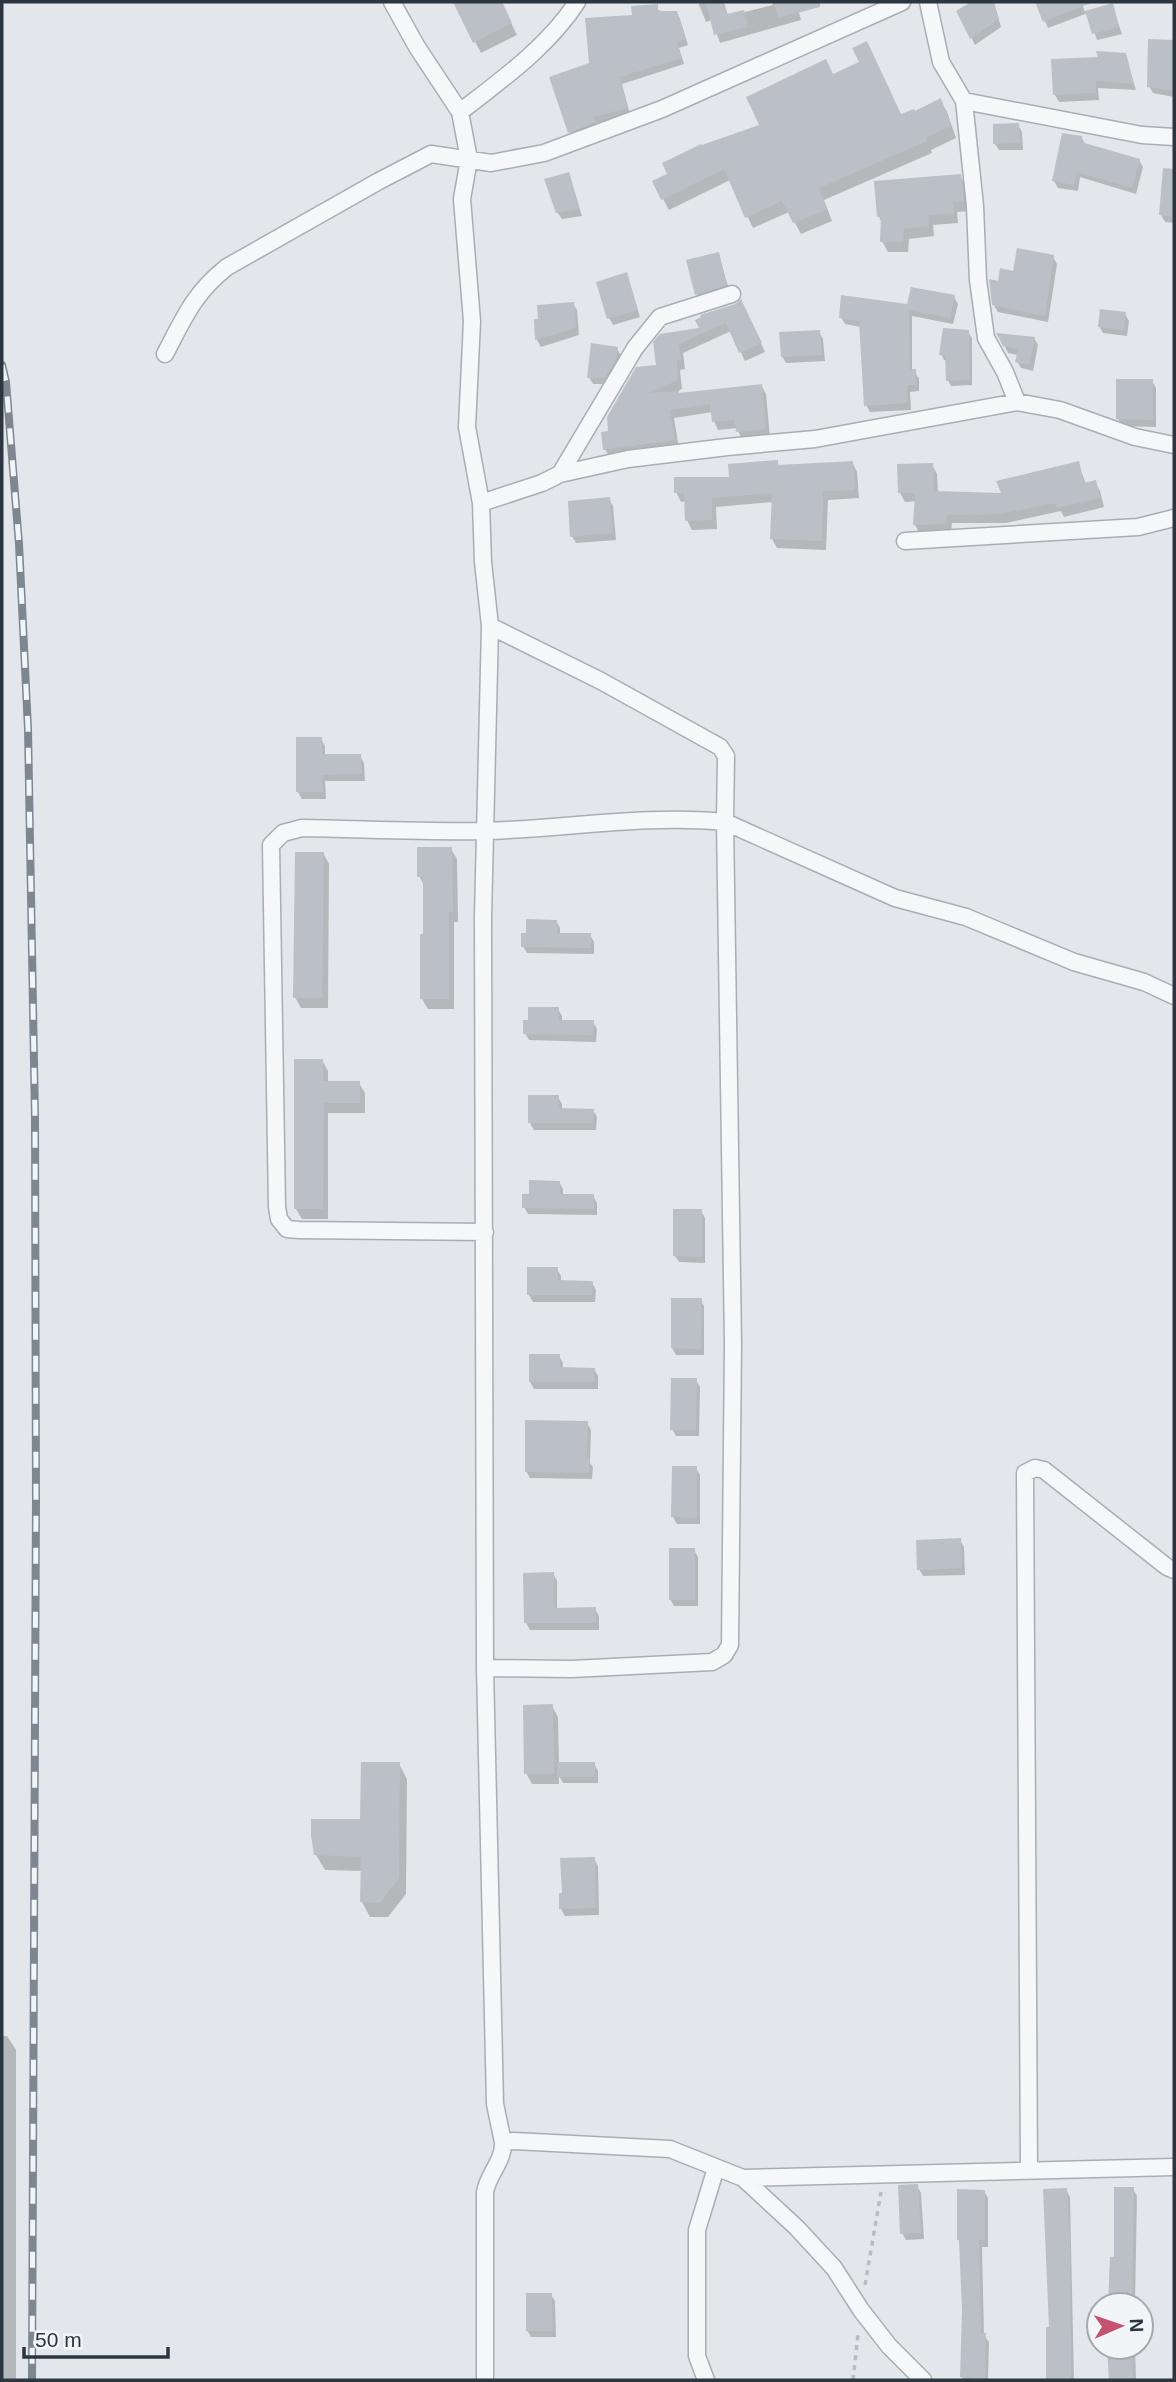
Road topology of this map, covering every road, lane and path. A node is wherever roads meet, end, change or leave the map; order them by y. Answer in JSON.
{"nodes":[{"id":1,"x":392,"y":2,"type":"edge"},
{"id":2,"x":577,"y":2,"type":"edge"},
{"id":3,"x":902,"y":2,"type":"edge"},
{"id":4,"x":928,"y":2,"type":"edge"},
{"id":5,"x":964,"y":101,"type":"junction"},
{"id":6,"x":460,"y":113,"type":"junction"},
{"id":7,"x":1174,"y":137,"type":"edge"},
{"id":8,"x":469,"y":159,"type":"junction"},
{"id":9,"x":732,"y":294,"type":"dead end"},
{"id":10,"x":165,"y":354,"type":"dead end"},
{"id":11,"x":1017,"y":402,"type":"junction"},
{"id":12,"x":1174,"y":445,"type":"edge"},
{"id":13,"x":560,"y":474,"type":"junction"},
{"id":14,"x":481,"y":503,"type":"junction"},
{"id":15,"x":1174,"y":518,"type":"edge"},
{"id":16,"x":905,"y":541,"type":"dead end"},
{"id":17,"x":490,"y":626,"type":"junction"},
{"id":18,"x":725,"y":822,"type":"junction"},
{"id":19,"x":485,"y":831,"type":"junction"},
{"id":20,"x":1174,"y":996,"type":"edge"},
{"id":21,"x":485,"y":1232,"type":"junction"},
{"id":22,"x":1174,"y":1570,"type":"edge"},
{"id":23,"x":485,"y":1668,"type":"junction"},
{"id":24,"x":503,"y":2143,"type":"junction"},
{"id":25,"x":1174,"y":2167,"type":"edge"},
{"id":26,"x":716,"y":2168,"type":"junction"},
{"id":27,"x":1029,"y":2170,"type":"junction"},
{"id":28,"x":883,"y":2176,"type":"junction"},
{"id":29,"x":743,"y":2178,"type":"junction"},
{"id":30,"x":861,"y":2310,"type":"junction"},
{"id":31,"x":485,"y":2380,"type":"edge"},
{"id":32,"x":706,"y":2380,"type":"edge"},
{"id":33,"x":853,"y":2380,"type":"edge"},
{"id":34,"x":923,"y":2380,"type":"edge"}],
"edges":[{"from":1,"to":6,"type":"street"},
{"from":2,"to":6,"type":"street"},
{"from":3,"to":8,"type":"street"},
{"from":4,"to":5,"type":"street"},
{"from":5,"to":7,"type":"street"},
{"from":5,"to":11,"type":"street"},
{"from":6,"to":8,"type":"street"},
{"from":8,"to":10,"type":"street"},
{"from":8,"to":14,"type":"street"},
{"from":9,"to":13,"type":"street"},
{"from":11,"to":12,"type":"street"},
{"from":11,"to":13,"type":"street"},
{"from":13,"to":14,"type":"street"},
{"from":14,"to":17,"type":"street"},
{"from":15,"to":16,"type":"street"},
{"from":17,"to":18,"type":"street"},
{"from":17,"to":19,"type":"street"},
{"from":18,"to":19,"type":"street"},
{"from":18,"to":20,"type":"street"},
{"from":18,"to":23,"type":"street"},
{"from":19,"to":21,"type":"street"},
{"from":19,"to":21,"type":"street"},
{"from":21,"to":23,"type":"street"},
{"from":22,"to":27,"type":"street"},
{"from":23,"to":24,"type":"street"},
{"from":24,"to":26,"type":"street"},
{"from":24,"to":31,"type":"street"},
{"from":25,"to":27,"type":"street"},
{"from":26,"to":29,"type":"street"},
{"from":26,"to":32,"type":"street"},
{"from":27,"to":28,"type":"street"},
{"from":28,"to":29,"type":"street"},
{"from":28,"to":30,"type":"path"},
{"from":29,"to":30,"type":"street"},
{"from":30,"to":33,"type":"path"},
{"from":30,"to":34,"type":"street"}]}
